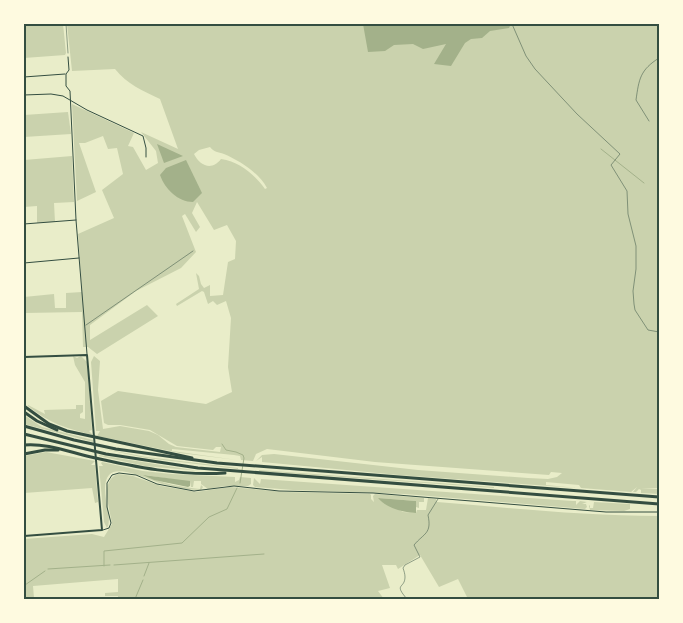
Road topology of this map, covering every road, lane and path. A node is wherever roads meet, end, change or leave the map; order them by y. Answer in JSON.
{"nodes":[{"id":1,"x":66,"y":24,"type":"edge"},
{"id":2,"x":512,"y":24,"type":"edge"},
{"id":3,"x":68,"y":57,"type":"joint"},
{"id":4,"x":659,"y":58,"type":"edge"},
{"id":5,"x":66,"y":74,"type":"junction"},
{"id":6,"x":24,"y":77,"type":"edge"},
{"id":7,"x":24,"y":95,"type":"edge"},
{"id":8,"x":70,"y":102,"type":"junction"},
{"id":9,"x":649,"y":121,"type":"dead end"},
{"id":10,"x":146,"y":157,"type":"dead end"},
{"id":11,"x":76,"y":220,"type":"junction"},
{"id":12,"x":24,"y":224,"type":"edge"},
{"id":13,"x":194,"y":251,"type":"dead end"},
{"id":14,"x":80,"y":258,"type":"junction"},
{"id":15,"x":24,"y":263,"type":"edge"},
{"id":16,"x":85,"y":326,"type":"junction"},
{"id":17,"x":659,"y":332,"type":"edge"},
{"id":18,"x":88,"y":355,"type":"junction"},
{"id":19,"x":24,"y":357,"type":"edge"},
{"id":20,"x":24,"y":406,"type":"edge"},
{"id":21,"x":24,"y":412,"type":"edge"},
{"id":22,"x":24,"y":426,"type":"edge"},
{"id":23,"x":24,"y":434,"type":"edge"},
{"id":24,"x":87,"y":436,"type":"junction"},
{"id":25,"x":24,"y":445,"type":"edge"},
{"id":26,"x":68,"y":451,"type":"junction"},
{"id":27,"x":24,"y":454,"type":"edge"},
{"id":28,"x":217,"y":463,"type":"junction"},
{"id":29,"x":235,"y":472,"type":"junction"},
{"id":30,"x":659,"y":497,"type":"edge"},
{"id":31,"x":438,"y":499,"type":"junction"},
{"id":32,"x":659,"y":504,"type":"edge"},
{"id":33,"x":659,"y":512,"type":"edge"},
{"id":34,"x":102,"y":530,"type":"junction"},
{"id":35,"x":24,"y":536,"type":"edge"},
{"id":36,"x":407,"y":599,"type":"edge"}],
"edges":[{"from":1,"to":3,"type":"path"},
{"from":2,"to":17,"type":"path"},
{"from":3,"to":5,"type":"street"},
{"from":4,"to":9,"type":"path"},
{"from":5,"to":6,"type":"street"},
{"from":5,"to":8,"type":"street"},
{"from":7,"to":8,"type":"street"},
{"from":8,"to":10,"type":"street"},
{"from":8,"to":11,"type":"street"},
{"from":11,"to":12,"type":"street"},
{"from":11,"to":14,"type":"street"},
{"from":13,"to":16,"type":"lane"},
{"from":14,"to":15,"type":"street"},
{"from":14,"to":16,"type":"street"},
{"from":16,"to":18,"type":"street"},
{"from":18,"to":19,"type":"street"},
{"from":18,"to":34,"type":"street"},
{"from":20,"to":24,"type":"highway"},
{"from":21,"to":24,"type":"highway"},
{"from":22,"to":28,"type":"highway"},
{"from":23,"to":29,"type":"highway"},
{"from":24,"to":28,"type":"highway"},
{"from":25,"to":26,"type":"highway"},
{"from":26,"to":27,"type":"highway"},
{"from":26,"to":29,"type":"highway"},
{"from":28,"to":30,"type":"highway"},
{"from":29,"to":32,"type":"highway"},
{"from":31,"to":33,"type":"street"},
{"from":31,"to":34,"type":"street"},
{"from":31,"to":36,"type":"lane"},
{"from":34,"to":35,"type":"street"}]}
